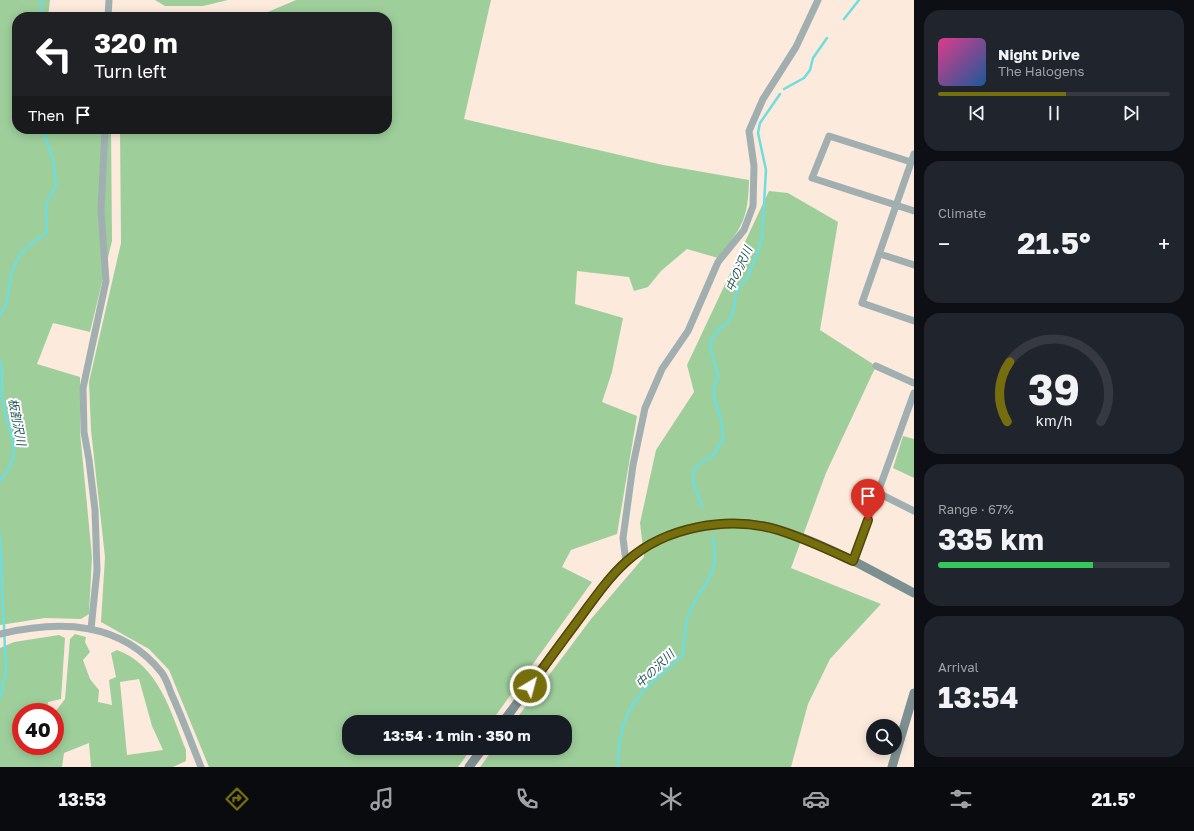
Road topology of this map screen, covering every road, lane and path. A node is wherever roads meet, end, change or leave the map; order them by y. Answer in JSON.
{"nodes":[{"id":1,"x":109,"y":0,"type":"edge"},
{"id":2,"x":818,"y":0,"type":"edge"},
{"id":3,"x":108,"y":12,"type":"edge"},
{"id":4,"x":105,"y":134,"type":"edge"},
{"id":5,"x":913,"y":158,"type":"edge"},
{"id":6,"x":895,"y":205,"type":"junction"},
{"id":7,"x":914,"y":211,"type":"edge"},
{"id":8,"x":880,"y":254,"type":"junction"},
{"id":9,"x":914,"y":265,"type":"edge"},
{"id":10,"x":914,"y":321,"type":"edge"},
{"id":11,"x":876,"y":366,"type":"dead end"},
{"id":12,"x":914,"y":383,"type":"edge"},
{"id":13,"x":914,"y":392,"type":"edge"},
{"id":14,"x":878,"y":493,"type":"junction"},
{"id":15,"x":914,"y":511,"type":"edge"},
{"id":16,"x":853,"y":561,"type":"junction"},
{"id":17,"x":626,"y":562,"type":"junction"},
{"id":18,"x":914,"y":592,"type":"edge"},
{"id":19,"x":91,"y":628,"type":"junction"},
{"id":20,"x":0,"y":634,"type":"edge"},
{"id":21,"x":914,"y":693,"type":"edge"},
{"id":22,"x":508,"y":715,"type":"edge"},
{"id":23,"x":478,"y":755,"type":"edge"},
{"id":24,"x":200,"y":767,"type":"edge"},
{"id":25,"x":469,"y":767,"type":"edge"},
{"id":26,"x":892,"y":767,"type":"edge"}],
"edges":[{"from":1,"to":3,"type":"street"},
{"from":2,"to":17,"type":"street"},
{"from":4,"to":19,"type":"street"},
{"from":5,"to":6,"type":"street"},
{"from":5,"to":6,"type":"street"},
{"from":6,"to":7,"type":"street"},
{"from":6,"to":8,"type":"street"},
{"from":8,"to":9,"type":"street"},
{"from":8,"to":10,"type":"street"},
{"from":11,"to":12,"type":"street"},
{"from":13,"to":14,"type":"street"},
{"from":14,"to":15,"type":"street"},
{"from":14,"to":16,"type":"street"},
{"from":16,"to":17,"type":"street"},
{"from":16,"to":18,"type":"street"},
{"from":17,"to":22,"type":"street"},
{"from":19,"to":20,"type":"street"},
{"from":19,"to":24,"type":"street"},
{"from":21,"to":26,"type":"street"},
{"from":23,"to":25,"type":"street"}]}
